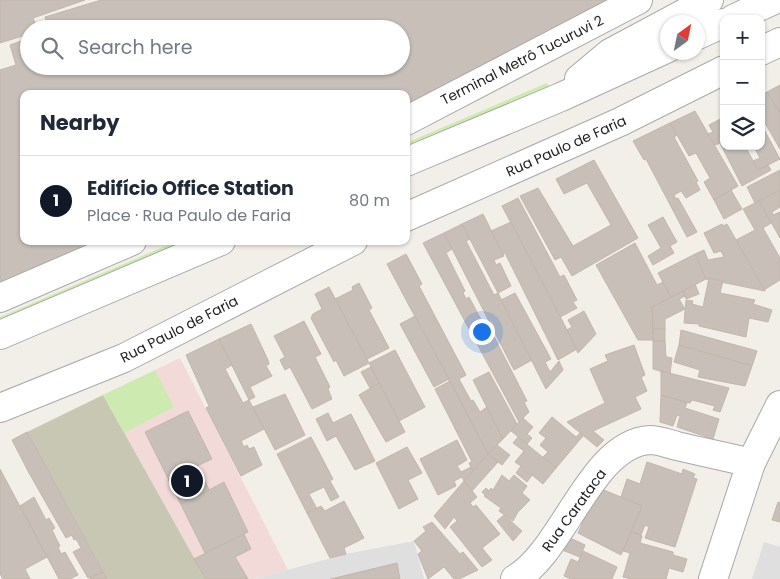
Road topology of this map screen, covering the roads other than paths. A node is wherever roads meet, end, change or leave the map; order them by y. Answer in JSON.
{"nodes":[{"id":1,"x":638,"y":0,"type":"edge"},
{"id":2,"x":709,"y":0,"type":"edge"},
{"id":3,"x":774,"y":0,"type":"edge"},
{"id":4,"x":742,"y":15,"type":"edge"},
{"id":5,"x":720,"y":25,"type":"edge"},
{"id":6,"x":705,"y":32,"type":"edge"},
{"id":7,"x":780,"y":42,"type":"edge"},
{"id":8,"x":765,"y":49,"type":"edge"},
{"id":9,"x":660,"y":52,"type":"edge"},
{"id":10,"x":720,"y":72,"type":"edge"},
{"id":11,"x":561,"y":97,"type":"junction"},
{"id":12,"x":410,"y":118,"type":"edge"},
{"id":13,"x":410,"y":160,"type":"edge"},
{"id":14,"x":410,"y":215,"type":"edge"},
{"id":15,"x":123,"y":245,"type":"edge"},
{"id":16,"x":212,"y":245,"type":"edge"},
{"id":17,"x":345,"y":245,"type":"edge"},
{"id":18,"x":0,"y":298,"type":"edge"},
{"id":19,"x":0,"y":335,"type":"edge"},
{"id":20,"x":780,"y":405,"type":"edge"},
{"id":21,"x":0,"y":408,"type":"edge"},
{"id":22,"x":752,"y":463,"type":"junction"},
{"id":23,"x":515,"y":579,"type":"edge"},
{"id":24,"x":714,"y":579,"type":"edge"}],
"edges":[{"from":1,"to":12,"type":"street","name":"Terminal Metrô Tucuruvi 2"},
{"from":2,"to":11,"type":"street"},
{"from":3,"to":4,"type":"street"},
{"from":5,"to":6,"type":"street"},
{"from":7,"to":8,"type":"street"},
{"from":9,"to":11,"type":"street"},
{"from":10,"to":14,"type":"street","name":"Rua Paulo de Faria"},
{"from":11,"to":13,"type":"street"},
{"from":15,"to":18,"type":"street"},
{"from":16,"to":19,"type":"street"},
{"from":17,"to":21,"type":"street","name":"Rua Paulo de Faria"},
{"from":20,"to":22,"type":"street"},
{"from":22,"to":23,"type":"street","name":"Rua Carataca"},
{"from":22,"to":24,"type":"street"}]}
